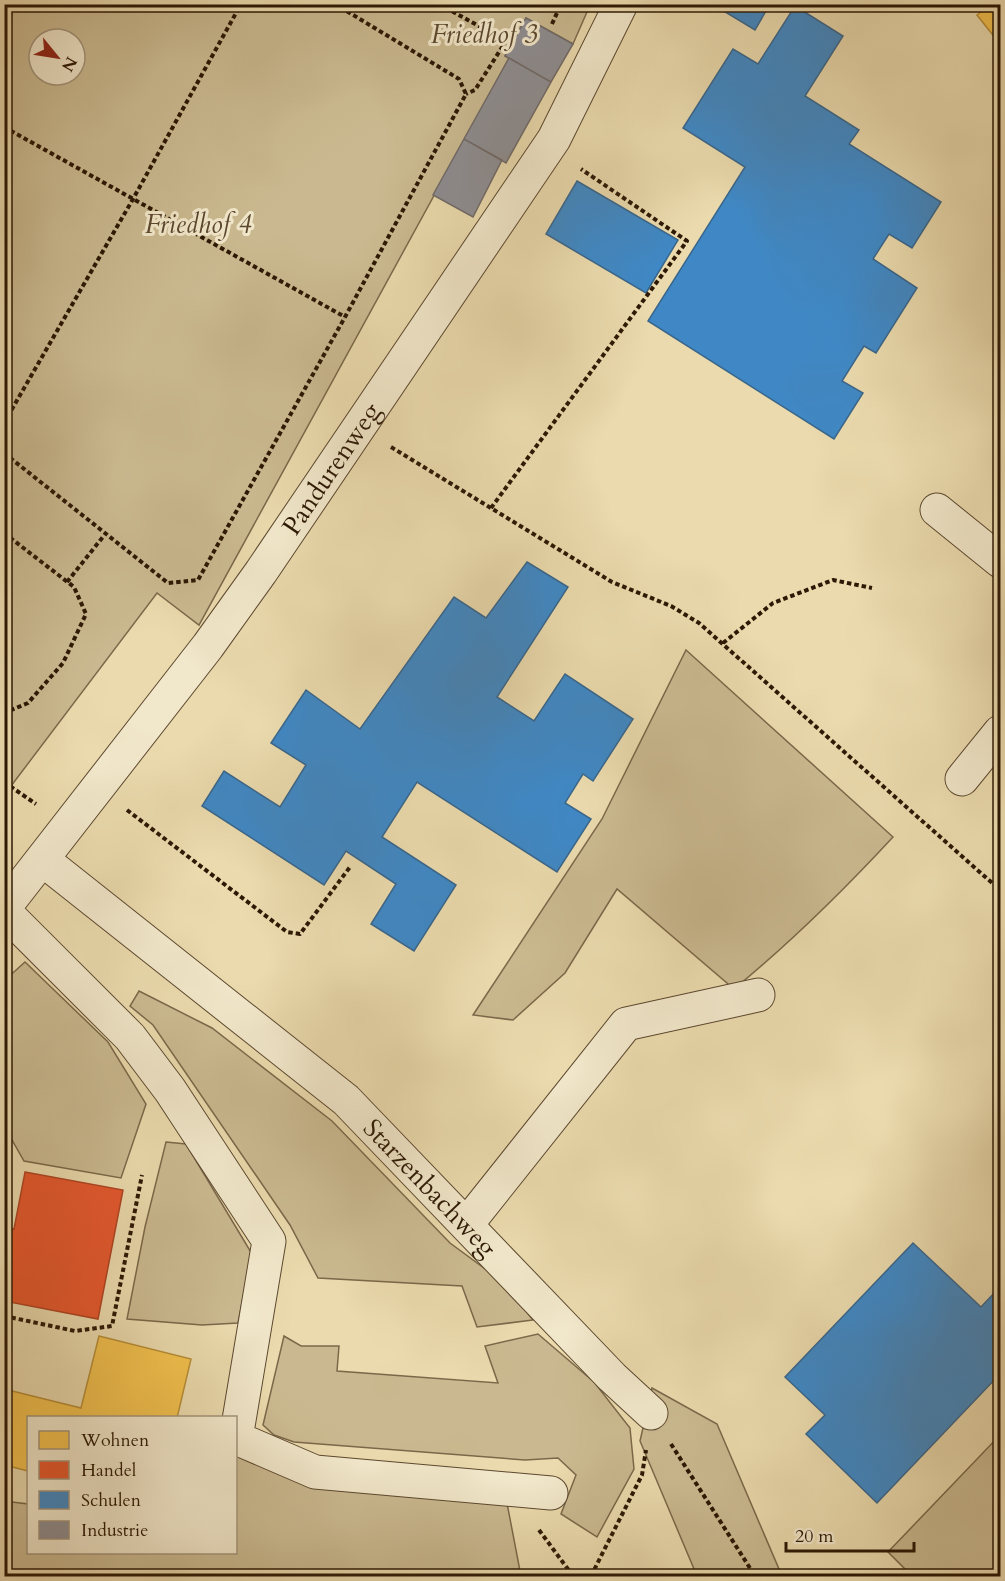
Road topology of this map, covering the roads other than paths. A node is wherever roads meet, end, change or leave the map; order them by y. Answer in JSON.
{"nodes":[{"id":1,"x":621,"y":4,"type":"edge"},
{"id":2,"x":937,"y":510,"type":"dead end"},
{"id":3,"x":1000,"y":561,"type":"edge"},
{"id":4,"x":1000,"y":732,"type":"edge"},
{"id":5,"x":963,"y":779,"type":"dead end"},
{"id":6,"x":43,"y":860,"type":"junction"},
{"id":7,"x":4,"y":910,"type":"edge"},
{"id":8,"x":758,"y":995,"type":"dead end"},
{"id":9,"x":467,"y":1224,"type":"junction"},
{"id":10,"x":651,"y":1413,"type":"road end"},
{"id":11,"x":237,"y":1432,"type":"edge"},
{"id":12,"x":237,"y":1438,"type":"edge"},
{"id":13,"x":551,"y":1493,"type":"dead end"}],
"edges":[{"from":1,"to":6,"type":"street","name":"Pandurenweg"},
{"from":2,"to":3,"type":"street"},
{"from":4,"to":5,"type":"street"},
{"from":6,"to":7,"type":"street","name":"Pandurenweg"},
{"from":6,"to":9,"type":"street","name":"Starzenbachweg"},
{"from":7,"to":11,"type":"street"},
{"from":8,"to":9,"type":"street"},
{"from":9,"to":10,"type":"street","name":"Starzenbachweg"},
{"from":12,"to":13,"type":"street"}]}
